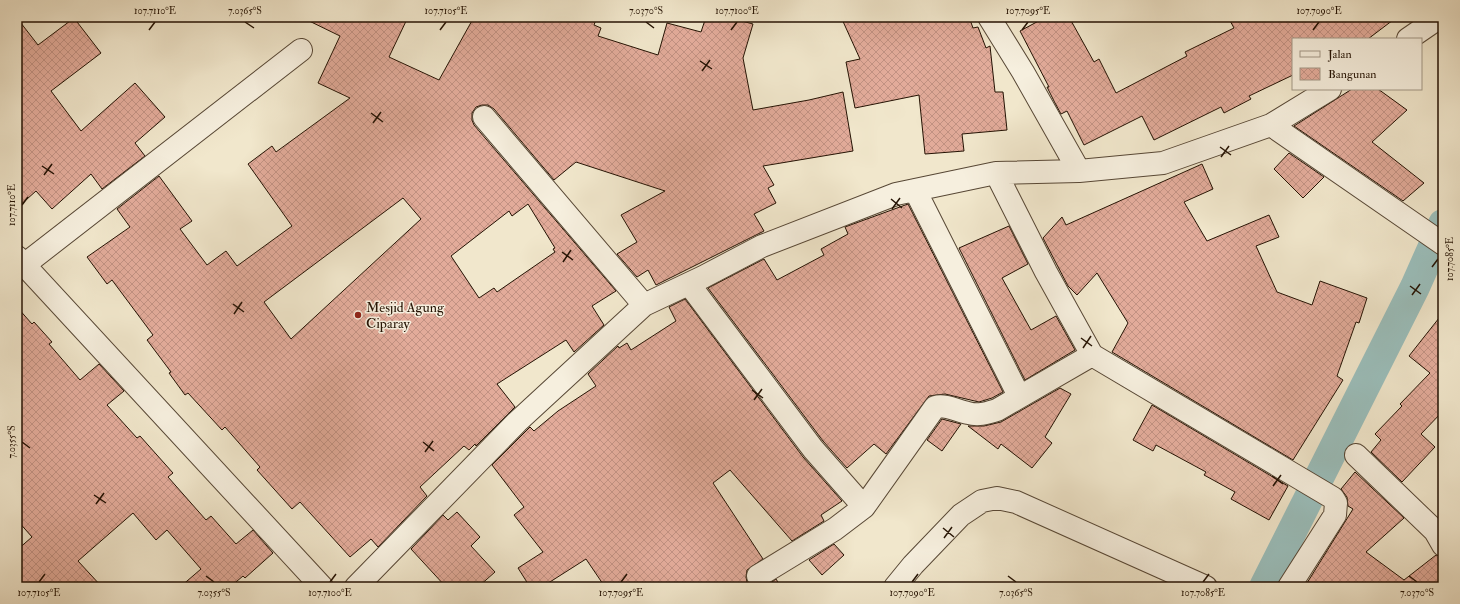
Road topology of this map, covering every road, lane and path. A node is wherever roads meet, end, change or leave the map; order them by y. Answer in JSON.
{"nodes":[{"id":1,"x":989,"y":17,"type":"edge"},
{"id":2,"x":1440,"y":17,"type":"edge"},
{"id":3,"x":1409,"y":38,"type":"edge"},
{"id":4,"x":301,"y":50,"type":"dead end"},
{"id":5,"x":1328,"y":90,"type":"edge"},
{"id":6,"x":484,"y":117,"type":"dead end"},
{"id":7,"x":1271,"y":125,"type":"junction"},
{"id":8,"x":1079,"y":171,"type":"junction"},
{"id":9,"x":996,"y":173,"type":"junction"},
{"id":10,"x":915,"y":190,"type":"junction"},
{"id":11,"x":1435,"y":240,"type":"edge"},
{"id":12,"x":20,"y":261,"type":"edge"},
{"id":13,"x":688,"y":284,"type":"junction"},
{"id":14,"x":644,"y":305,"type":"junction"},
{"id":15,"x":1092,"y":355,"type":"junction"},
{"id":16,"x":1019,"y":396,"type":"junction"},
{"id":17,"x":1356,"y":455,"type":"dead end"},
{"id":18,"x":864,"y":507,"type":"junction"},
{"id":19,"x":1443,"y":545,"type":"edge"},
{"id":20,"x":758,"y":576,"type":"dead end"},
{"id":21,"x":322,"y":587,"type":"edge"},
{"id":22,"x":356,"y":587,"type":"edge"},
{"id":23,"x":895,"y":587,"type":"edge"},
{"id":24,"x":1206,"y":587,"type":"edge"},
{"id":25,"x":1289,"y":587,"type":"edge"}],
"edges":[{"from":1,"to":8,"type":"street"},
{"from":2,"to":3,"type":"street"},
{"from":4,"to":12,"type":"street"},
{"from":5,"to":7,"type":"street"},
{"from":6,"to":14,"type":"street"},
{"from":7,"to":8,"type":"street"},
{"from":7,"to":11,"type":"street"},
{"from":8,"to":9,"type":"street"},
{"from":9,"to":10,"type":"street"},
{"from":9,"to":15,"type":"street"},
{"from":10,"to":13,"type":"street"},
{"from":10,"to":16,"type":"street"},
{"from":12,"to":21,"type":"street"},
{"from":13,"to":14,"type":"street"},
{"from":13,"to":18,"type":"street"},
{"from":14,"to":22,"type":"street"},
{"from":15,"to":16,"type":"street"},
{"from":15,"to":25,"type":"street"},
{"from":16,"to":18,"type":"street"},
{"from":17,"to":19,"type":"street"},
{"from":18,"to":20,"type":"street"},
{"from":23,"to":24,"type":"street"}]}
